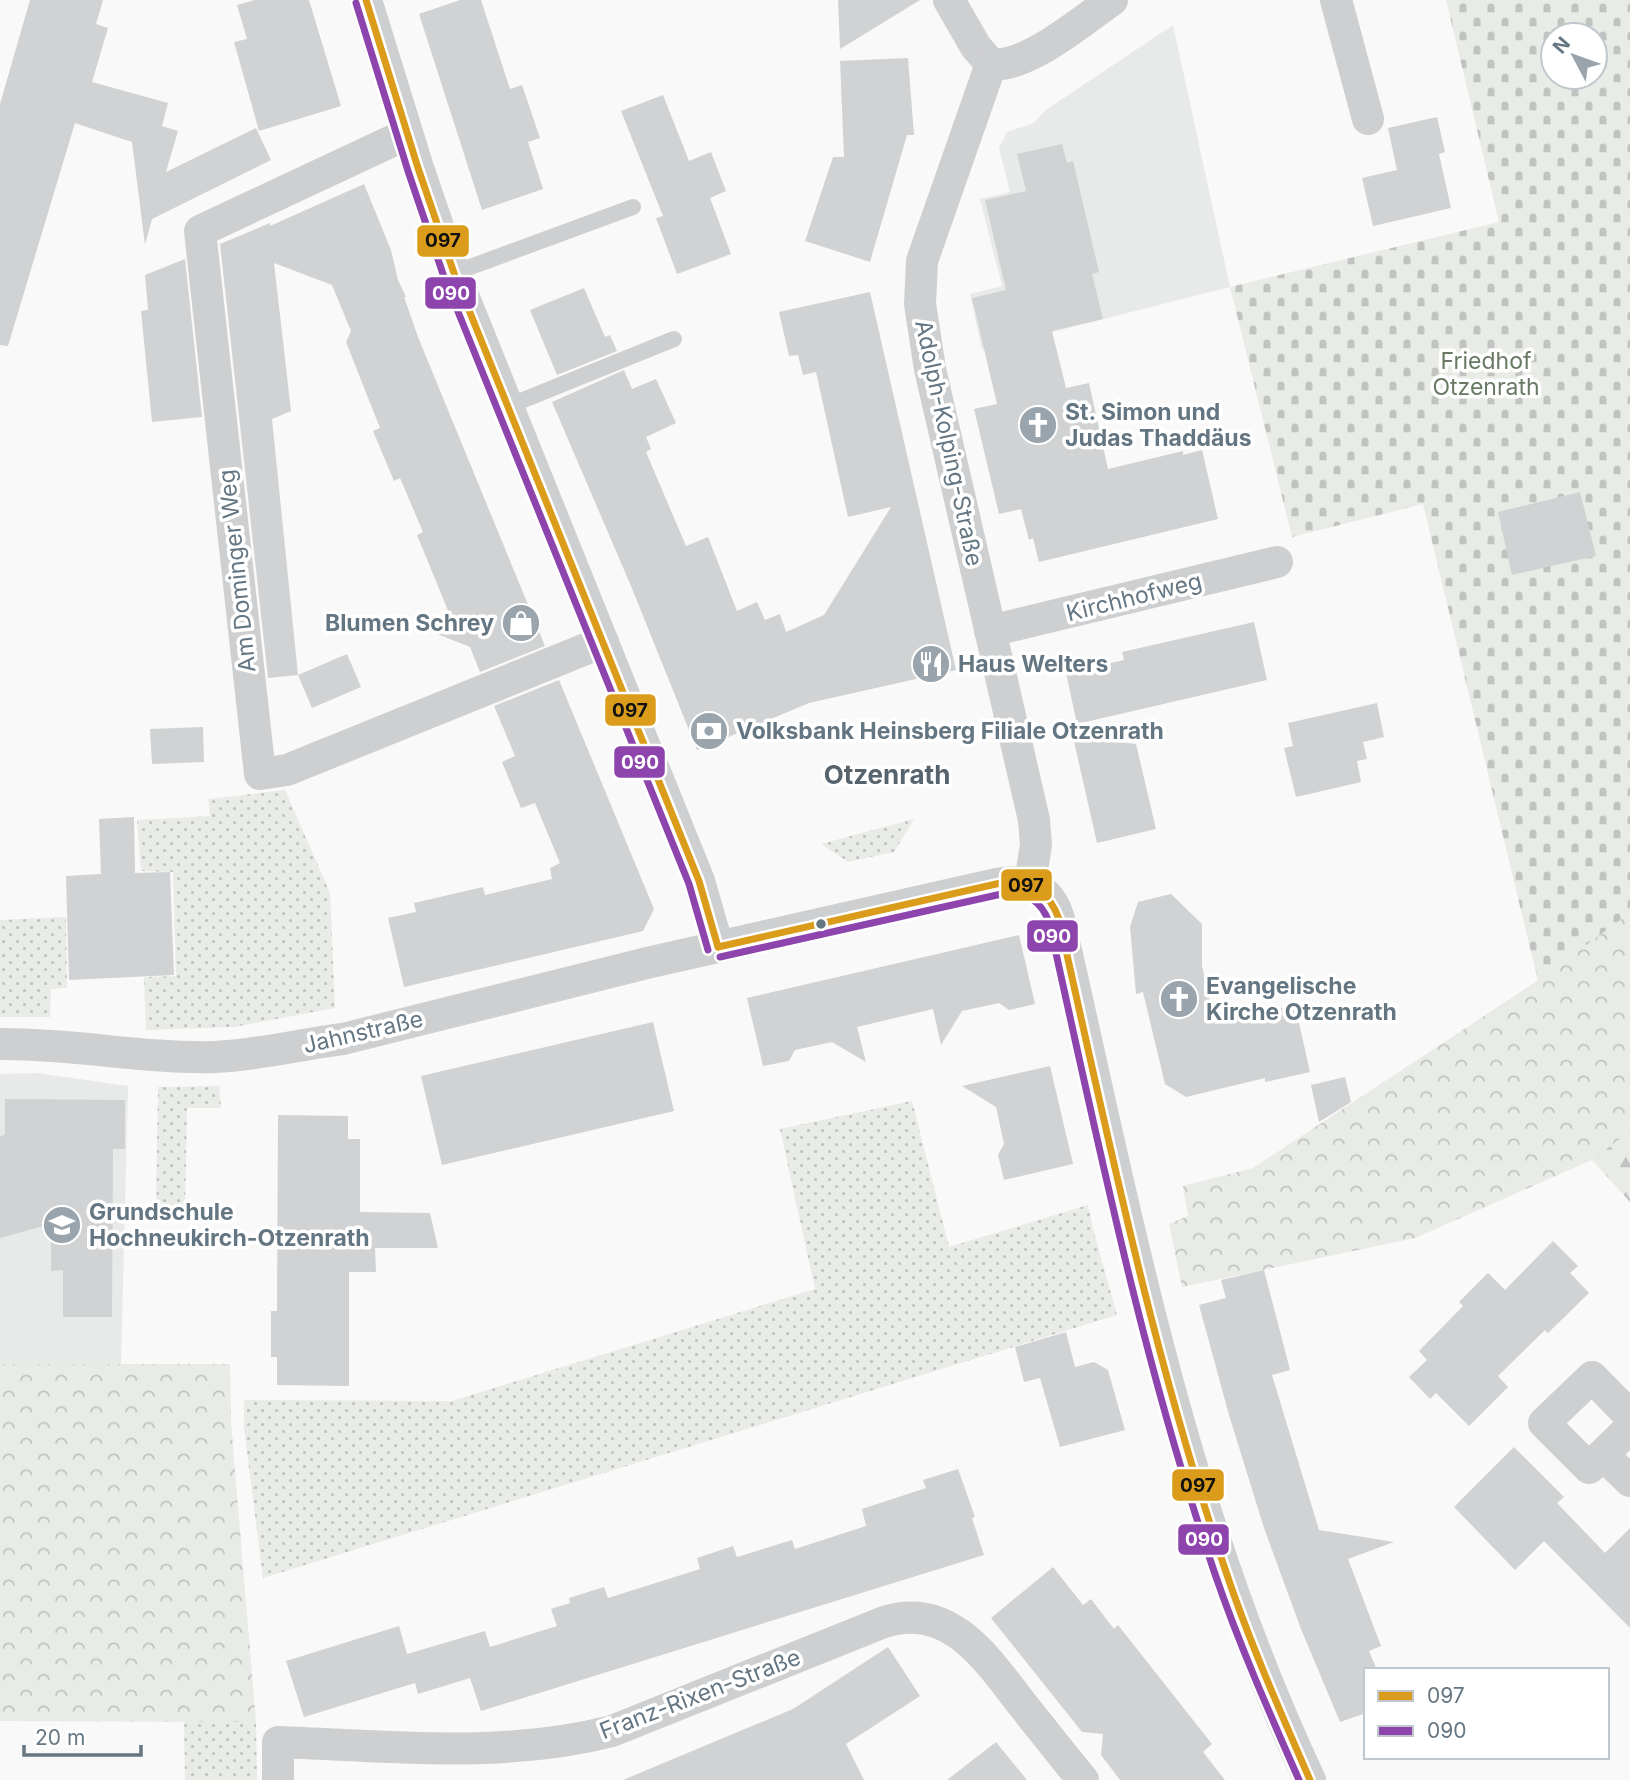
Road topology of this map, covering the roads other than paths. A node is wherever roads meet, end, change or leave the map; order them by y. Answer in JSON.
{"nodes":[{"id":1,"x":366,"y":0,"type":"edge"},
{"id":2,"x":949,"y":0,"type":"edge"},
{"id":3,"x":1112,"y":0,"type":"edge"},
{"id":4,"x":1336,"y":0,"type":"edge"},
{"id":5,"x":991,"y":64,"type":"junction"},
{"id":6,"x":1368,"y":119,"type":"dead end"},
{"id":7,"x":407,"y":134,"type":"junction"},
{"id":8,"x":633,"y":207,"type":"dead end"},
{"id":9,"x":454,"y":273,"type":"junction"},
{"id":10,"x":674,"y":339,"type":"dead end"},
{"id":11,"x":506,"y":407,"type":"junction"},
{"id":12,"x":1277,"y":562,"type":"dead end"},
{"id":13,"x":990,"y":631,"type":"junction"},
{"id":14,"x":603,"y":642,"type":"junction"},
{"id":15,"x":1030,"y":883,"type":"junction"},
{"id":16,"x":718,"y":947,"type":"junction"},
{"id":17,"x":0,"y":1044,"type":"edge"},
{"id":18,"x":1630,"y":1416,"type":"edge"},
{"id":19,"x":1630,"y":1428,"type":"edge"},
{"id":20,"x":1603,"y":1455,"type":"junction"},
{"id":21,"x":1630,"y":1481,"type":"edge"},
{"id":22,"x":278,"y":1780,"type":"edge"},
{"id":23,"x":1083,"y":1780,"type":"edge"},
{"id":24,"x":1310,"y":1780,"type":"edge"}],
"edges":[{"from":1,"to":7,"type":"street"},
{"from":2,"to":5,"type":"street"},
{"from":3,"to":5,"type":"street"},
{"from":4,"to":6,"type":"street"},
{"from":5,"to":13,"type":"street","name":"Adolph-Kolping-Straße"},
{"from":7,"to":9,"type":"street"},
{"from":7,"to":14,"type":"street","name":"Am Dominger Weg"},
{"from":8,"to":9,"type":"lane"},
{"from":9,"to":11,"type":"street"},
{"from":10,"to":11,"type":"lane"},
{"from":11,"to":14,"type":"street"},
{"from":12,"to":13,"type":"street","name":"Kirchhofweg"},
{"from":13,"to":15,"type":"street","name":"Adolph-Kolping-Straße"},
{"from":14,"to":16,"type":"street"},
{"from":15,"to":16,"type":"street","name":"Jahnstraße"},
{"from":15,"to":24,"type":"street"},
{"from":16,"to":17,"type":"street","name":"Jahnstraße"},
{"from":18,"to":20,"type":"street"},
{"from":19,"to":20,"type":"street"},
{"from":20,"to":21,"type":"street"},
{"from":22,"to":23,"type":"street","name":"Franz-Rixen-Straße"}]}
